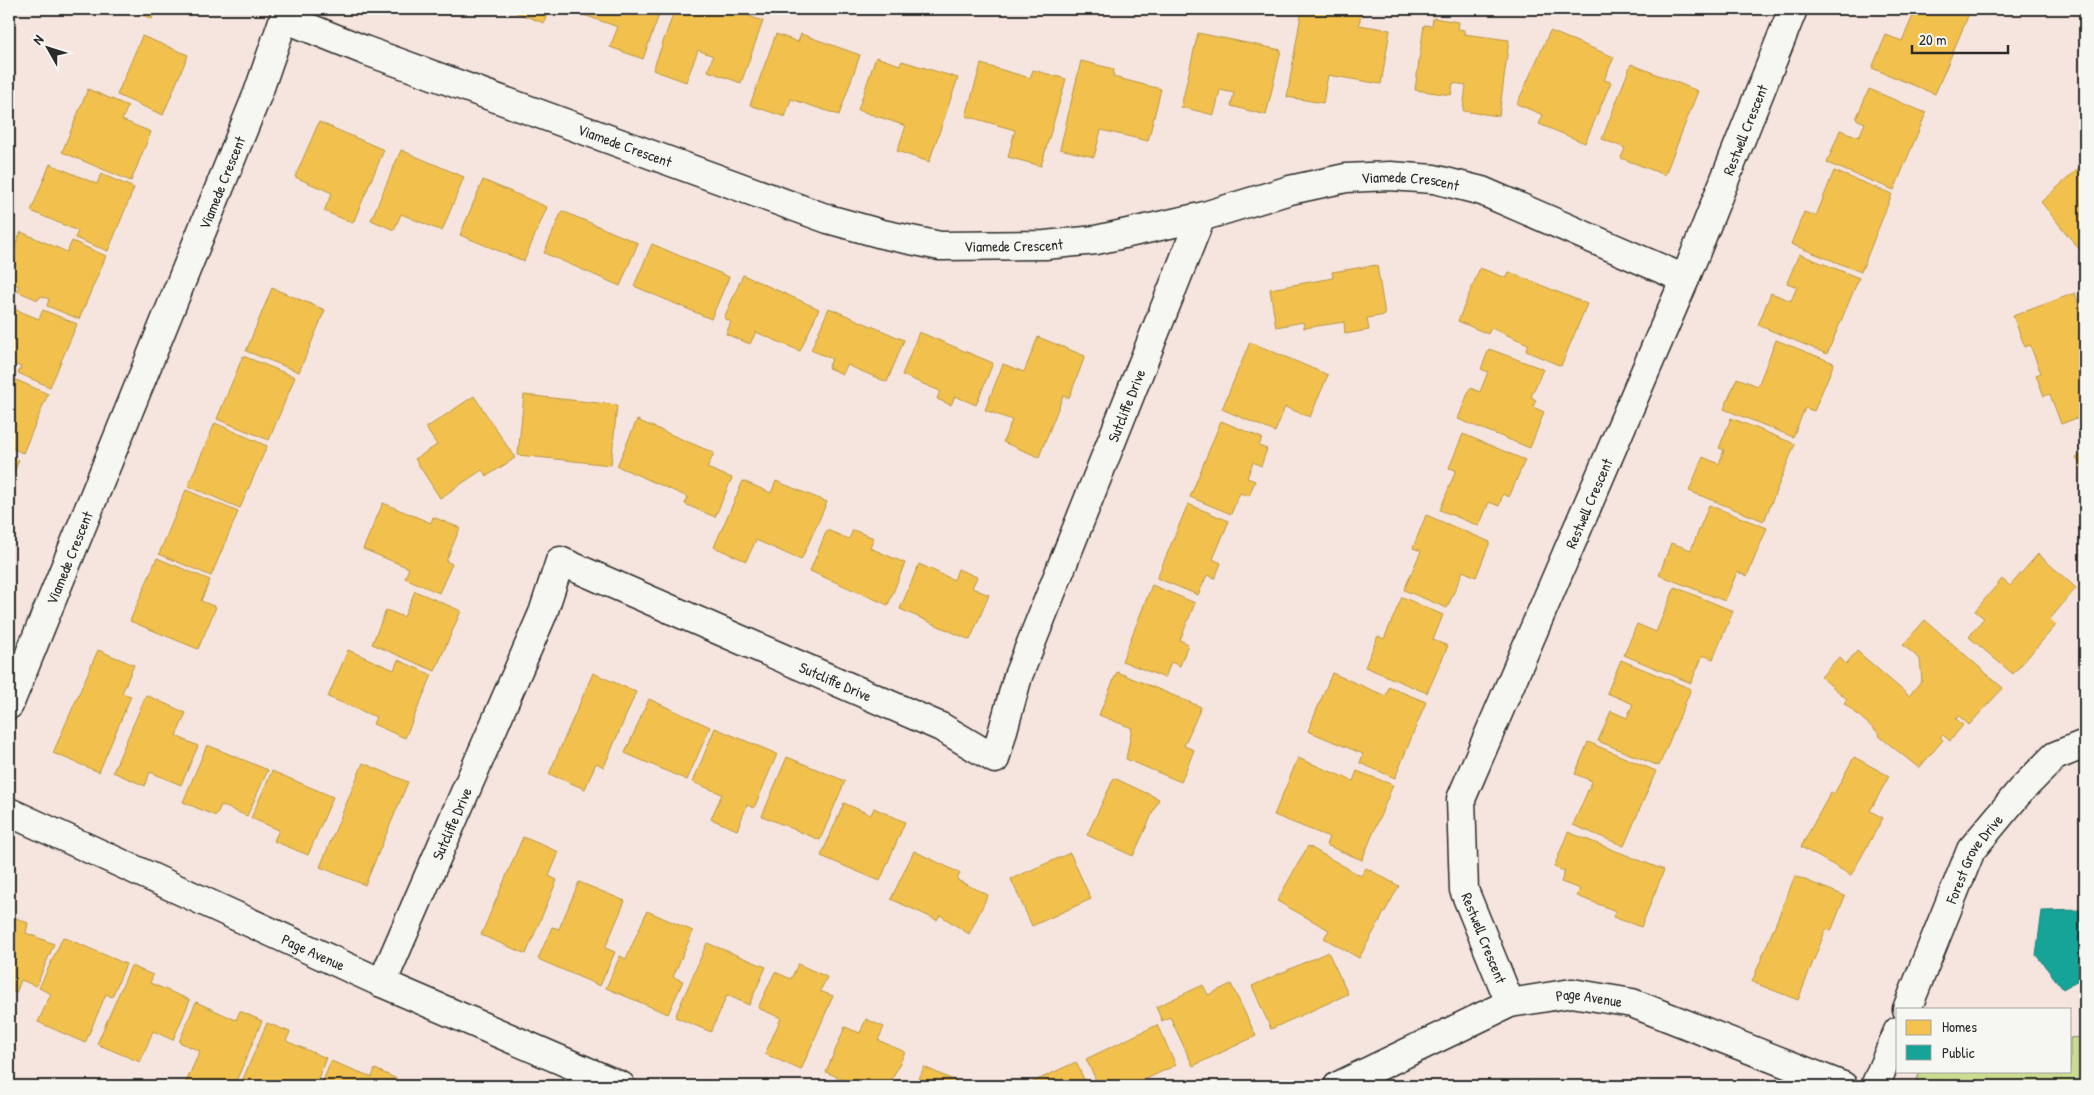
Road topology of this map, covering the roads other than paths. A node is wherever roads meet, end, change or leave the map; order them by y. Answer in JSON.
{"nodes":[{"id":1,"x":1793,"y":9,"type":"edge"},
{"id":2,"x":1201,"y":216,"type":"junction"},
{"id":3,"x":1685,"y":279,"type":"junction"},
{"id":4,"x":9,"y":705,"type":"edge"},
{"id":5,"x":2085,"y":744,"type":"edge"},
{"id":6,"x":9,"y":812,"type":"edge"},
{"id":7,"x":382,"y":983,"type":"junction"},
{"id":8,"x":1510,"y":1003,"type":"junction"},
{"id":9,"x":1907,"y":1008,"type":"edge"},
{"id":10,"x":1896,"y":1036,"type":"edge"},
{"id":11,"x":621,"y":1086,"type":"edge"},
{"id":12,"x":1338,"y":1086,"type":"edge"},
{"id":13,"x":1843,"y":1086,"type":"edge"},
{"id":14,"x":1875,"y":1086,"type":"edge"}],
"edges":[{"from":1,"to":3,"type":"street","name":"Restwell Crescent"},
{"from":2,"to":3,"type":"street","name":"Viamede Crescent"},
{"from":2,"to":4,"type":"street","name":"Viamede Crescent"},
{"from":2,"to":7,"type":"street","name":"Sutcliffe Drive"},
{"from":3,"to":8,"type":"street","name":"Restwell Crescent"},
{"from":5,"to":9,"type":"street","name":"Forest Grove Drive"},
{"from":6,"to":7,"type":"street","name":"Page Avenue"},
{"from":7,"to":11,"type":"street","name":"Page Avenue"},
{"from":8,"to":12,"type":"street","name":"Page Avenue"},
{"from":8,"to":13,"type":"street","name":"Page Avenue"},
{"from":10,"to":14,"type":"street"}]}
